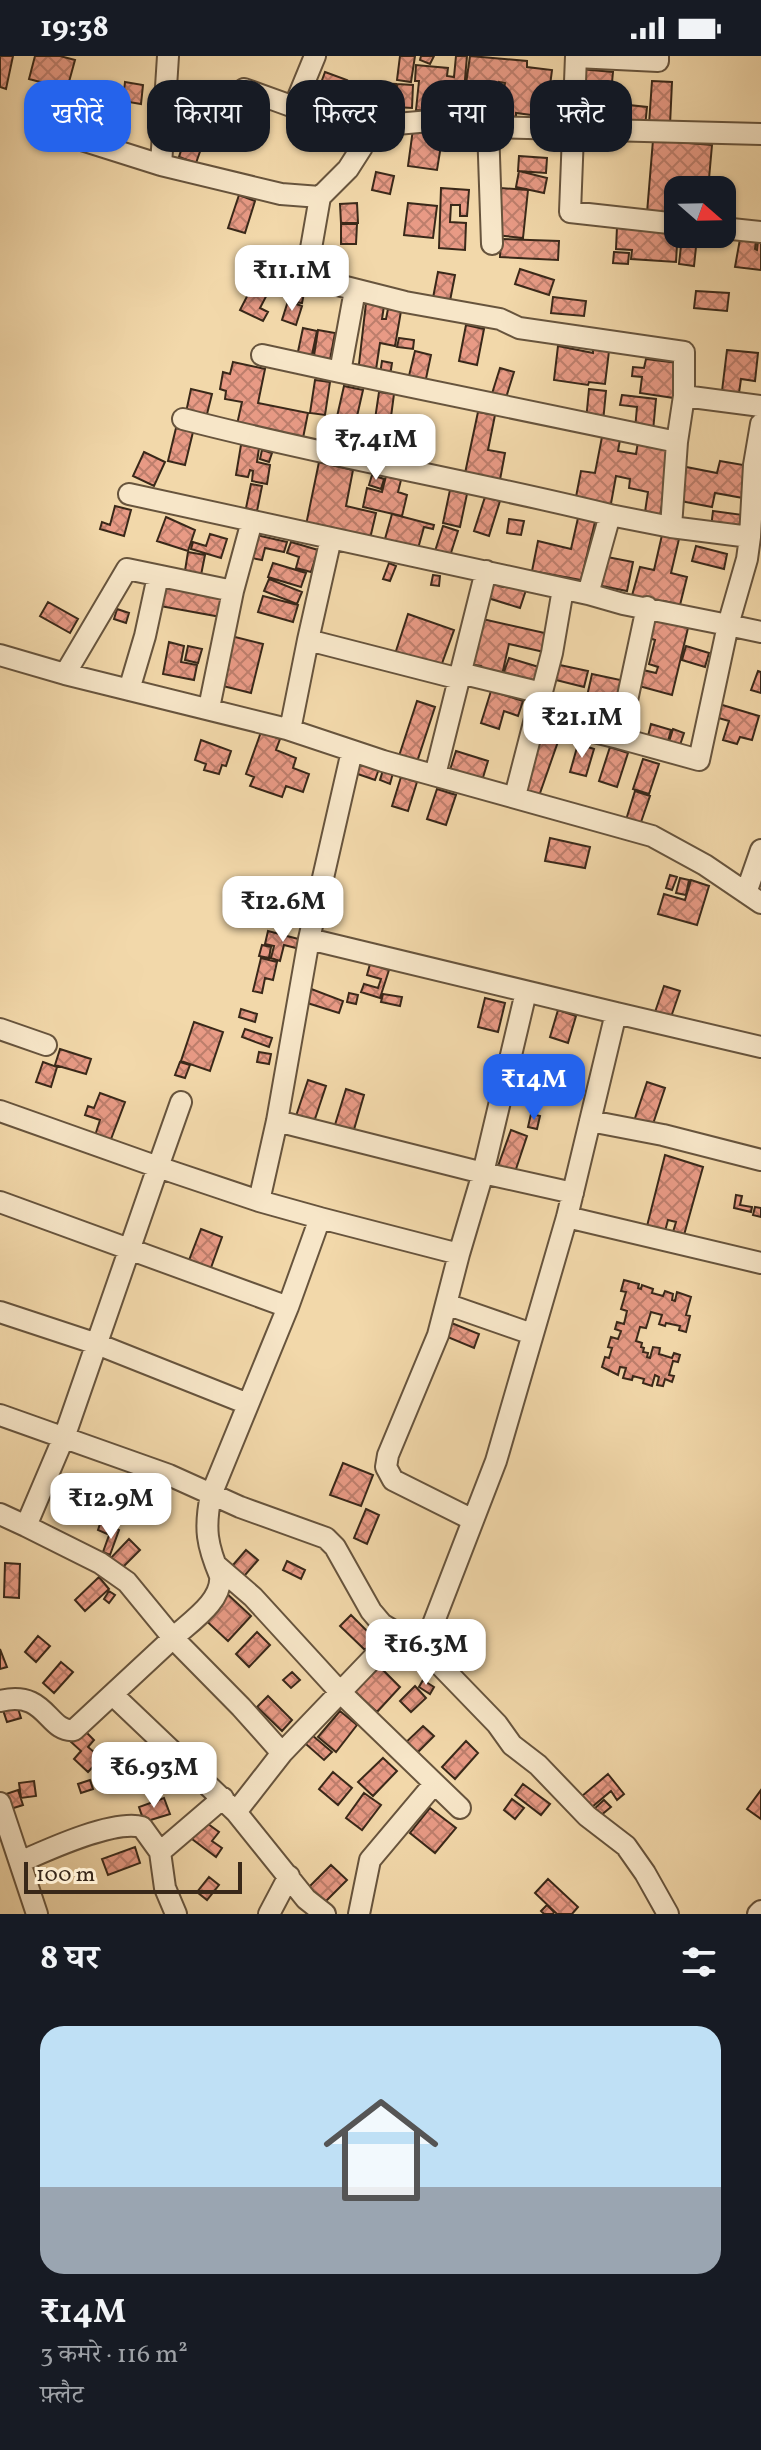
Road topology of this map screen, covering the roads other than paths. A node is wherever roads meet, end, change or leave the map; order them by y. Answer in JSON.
{"nodes":[{"id":1,"x":168,"y":56,"type":"edge"},
{"id":2,"x":315,"y":56,"type":"edge"},
{"id":3,"x":576,"y":56,"type":"edge"},
{"id":4,"x":658,"y":56,"type":"edge"},
{"id":5,"x":575,"y":80,"type":"edge"},
{"id":6,"x":270,"y":98,"type":"edge"},
{"id":7,"x":421,"y":122,"type":"edge"},
{"id":8,"x":632,"y":131,"type":"edge"},
{"id":9,"x":761,"y":134,"type":"edge"},
{"id":10,"x":120,"y":152,"type":"edge"},
{"id":11,"x":489,"y":152,"type":"edge"},
{"id":12,"x":571,"y":152,"type":"edge"},
{"id":13,"x":161,"y":165,"type":"junction"},
{"id":14,"x":320,"y":197,"type":"junction"},
{"id":15,"x":664,"y":222,"type":"edge"},
{"id":16,"x":736,"y":229,"type":"edge"},
{"id":17,"x":761,"y":232,"type":"edge"},
{"id":18,"x":492,"y":244,"type":"dead end"},
{"id":19,"x":355,"y":290,"type":"junction"},
{"id":20,"x":262,"y":355,"type":"dead end"},
{"id":21,"x":340,"y":372,"type":"junction"},
{"id":22,"x":684,"y":396,"type":"junction"},
{"id":23,"x":761,"y":406,"type":"edge"},
{"id":24,"x":183,"y":419,"type":"dead end"},
{"id":25,"x":761,"y":424,"type":"edge"},
{"id":26,"x":677,"y":442,"type":"junction"},
{"id":27,"x":129,"y":494,"type":"dead end"},
{"id":28,"x":610,"y":515,"type":"junction"},
{"id":29,"x":252,"y":521,"type":"junction"},
{"id":30,"x":671,"y":527,"type":"junction"},
{"id":31,"x":750,"y":537,"type":"junction"},
{"id":32,"x":331,"y":538,"type":"junction"},
{"id":33,"x":486,"y":571,"type":"junction"},
{"id":34,"x":158,"y":576,"type":"junction"},
{"id":35,"x":563,"y":589,"type":"junction"},
{"id":36,"x":233,"y":591,"type":"junction"},
{"id":37,"x":588,"y":594,"type":"junction"},
{"id":38,"x":647,"y":607,"type":"junction"},
{"id":39,"x":728,"y":625,"type":"junction"},
{"id":40,"x":761,"y":632,"type":"edge"},
{"id":41,"x":308,"y":640,"type":"junction"},
{"id":42,"x":0,"y":655,"type":"edge"},
{"id":43,"x":65,"y":674,"type":"junction"},
{"id":44,"x":460,"y":676,"type":"junction"},
{"id":45,"x":129,"y":690,"type":"junction"},
{"id":46,"x":542,"y":693,"type":"junction"},
{"id":47,"x":209,"y":708,"type":"junction"},
{"id":48,"x":536,"y":718,"type":"junction"},
{"id":49,"x":290,"y":730,"type":"junction"},
{"id":50,"x":619,"y":738,"type":"junction"},
{"id":51,"x":352,"y":751,"type":"junction"},
{"id":52,"x":435,"y":775,"type":"junction"},
{"id":53,"x":515,"y":796,"type":"junction"},
{"id":54,"x":761,"y":850,"type":"edge"},
{"id":55,"x":753,"y":898,"type":"edge"},
{"id":56,"x":309,"y":939,"type":"junction"},
{"id":57,"x":526,"y":992,"type":"junction"},
{"id":58,"x":616,"y":1013,"type":"junction"},
{"id":59,"x":0,"y":1029,"type":"edge"},
{"id":60,"x":46,"y":1045,"type":"dead end"},
{"id":61,"x":761,"y":1047,"type":"edge"},
{"id":62,"x":181,"y":1102,"type":"dead end"},
{"id":63,"x":0,"y":1111,"type":"edge"},
{"id":64,"x":277,"y":1121,"type":"junction"},
{"id":65,"x":590,"y":1121,"type":"junction"},
{"id":66,"x":761,"y":1160,"type":"edge"},
{"id":67,"x":158,"y":1167,"type":"junction"},
{"id":68,"x":483,"y":1173,"type":"junction"},
{"id":69,"x":573,"y":1193,"type":"junction"},
{"id":70,"x":259,"y":1201,"type":"junction"},
{"id":71,"x":0,"y":1202,"type":"edge"},
{"id":72,"x":567,"y":1217,"type":"junction"},
{"id":73,"x":320,"y":1218,"type":"junction"},
{"id":74,"x":130,"y":1249,"type":"junction"},
{"id":75,"x":459,"y":1254,"type":"junction"},
{"id":76,"x":761,"y":1263,"type":"edge"},
{"id":77,"x":446,"y":1304,"type":"junction"},
{"id":78,"x":288,"y":1307,"type":"junction"},
{"id":79,"x":0,"y":1312,"type":"edge"},
{"id":80,"x":532,"y":1334,"type":"junction"},
{"id":81,"x":97,"y":1344,"type":"junction"},
{"id":82,"x":248,"y":1404,"type":"junction"},
{"id":83,"x":0,"y":1415,"type":"edge"},
{"id":84,"x":64,"y":1437,"type":"junction"},
{"id":85,"x":211,"y":1495,"type":"junction"},
{"id":86,"x":0,"y":1514,"type":"edge"},
{"id":87,"x":473,"y":1520,"type":"junction"},
{"id":88,"x":26,"y":1526,"type":"junction"},
{"id":89,"x":216,"y":1565,"type":"junction"},
{"id":90,"x":397,"y":1633,"type":"junction"},
{"id":91,"x":173,"y":1638,"type":"junction"},
{"id":92,"x":423,"y":1650,"type":"junction"},
{"id":93,"x":340,"y":1692,"type":"junction"},
{"id":94,"x":113,"y":1695,"type":"junction"},
{"id":95,"x":0,"y":1701,"type":"edge"},
{"id":96,"x":282,"y":1753,"type":"junction"},
{"id":97,"x":434,"y":1784,"type":"junction"},
{"id":98,"x":0,"y":1803,"type":"edge"},
{"id":99,"x":230,"y":1805,"type":"junction"},
{"id":100,"x":460,"y":1808,"type":"dead end"},
{"id":101,"x":160,"y":1852,"type":"junction"},
{"id":102,"x":20,"y":1862,"type":"junction"},
{"id":103,"x":289,"y":1876,"type":"junction"},
{"id":104,"x":37,"y":1914,"type":"edge"},
{"id":105,"x":176,"y":1914,"type":"edge"},
{"id":106,"x":269,"y":1914,"type":"edge"},
{"id":107,"x":325,"y":1914,"type":"edge"},
{"id":108,"x":359,"y":1914,"type":"edge"},
{"id":109,"x":668,"y":1914,"type":"edge"}],
"edges":[{"from":1,"to":13,"type":"street"},
{"from":2,"to":6,"type":"street"},
{"from":3,"to":4,"type":"street"},
{"from":3,"to":5,"type":"street"},
{"from":7,"to":14,"type":"street"},
{"from":8,"to":9,"type":"street"},
{"from":10,"to":13,"type":"street"},
{"from":11,"to":18,"type":"street"},
{"from":12,"to":15,"type":"street"},
{"from":13,"to":14,"type":"street"},
{"from":14,"to":19,"type":"street"},
{"from":16,"to":17,"type":"street"},
{"from":19,"to":21,"type":"street"},
{"from":19,"to":22,"type":"street"},
{"from":20,"to":21,"type":"street"},
{"from":21,"to":26,"type":"street"},
{"from":22,"to":23,"type":"street"},
{"from":22,"to":26,"type":"street"},
{"from":24,"to":28,"type":"street"},
{"from":25,"to":31,"type":"street"},
{"from":26,"to":30,"type":"street"},
{"from":27,"to":29,"type":"street"},
{"from":28,"to":30,"type":"street"},
{"from":28,"to":37,"type":"street"},
{"from":29,"to":32,"type":"street"},
{"from":29,"to":36,"type":"street"},
{"from":30,"to":31,"type":"street"},
{"from":31,"to":39,"type":"street"},
{"from":32,"to":33,"type":"street"},
{"from":32,"to":41,"type":"street"},
{"from":33,"to":35,"type":"street"},
{"from":33,"to":44,"type":"street"},
{"from":34,"to":36,"type":"street"},
{"from":34,"to":43,"type":"street"},
{"from":34,"to":45,"type":"street"},
{"from":35,"to":37,"type":"street"},
{"from":35,"to":46,"type":"street"},
{"from":36,"to":47,"type":"street"},
{"from":37,"to":38,"type":"street"},
{"from":38,"to":39,"type":"street"},
{"from":38,"to":50,"type":"street"},
{"from":39,"to":40,"type":"street"},
{"from":39,"to":50,"type":"street"},
{"from":41,"to":44,"type":"street"},
{"from":41,"to":49,"type":"street"},
{"from":42,"to":43,"type":"street"},
{"from":43,"to":45,"type":"street"},
{"from":44,"to":46,"type":"street"},
{"from":44,"to":52,"type":"street"},
{"from":45,"to":47,"type":"street"},
{"from":46,"to":48,"type":"street"},
{"from":47,"to":49,"type":"street"},
{"from":48,"to":50,"type":"street"},
{"from":48,"to":53,"type":"street"},
{"from":49,"to":51,"type":"street"},
{"from":51,"to":52,"type":"street"},
{"from":51,"to":56,"type":"street"},
{"from":52,"to":53,"type":"street"},
{"from":53,"to":55,"type":"street"},
{"from":54,"to":55,"type":"street"},
{"from":56,"to":57,"type":"street"},
{"from":56,"to":64,"type":"street"},
{"from":57,"to":58,"type":"street"},
{"from":57,"to":68,"type":"street"},
{"from":58,"to":61,"type":"street"},
{"from":58,"to":65,"type":"street"},
{"from":59,"to":60,"type":"street"},
{"from":62,"to":67,"type":"street"},
{"from":63,"to":67,"type":"street"},
{"from":64,"to":68,"type":"street"},
{"from":64,"to":70,"type":"street"},
{"from":65,"to":66,"type":"street"},
{"from":65,"to":69,"type":"street"},
{"from":67,"to":70,"type":"street"},
{"from":67,"to":74,"type":"street"},
{"from":68,"to":69,"type":"street"},
{"from":68,"to":75,"type":"street"},
{"from":69,"to":72,"type":"street"},
{"from":70,"to":73,"type":"street"},
{"from":71,"to":74,"type":"street"},
{"from":72,"to":76,"type":"street"},
{"from":72,"to":80,"type":"street"},
{"from":73,"to":75,"type":"street"},
{"from":73,"to":78,"type":"street"},
{"from":74,"to":78,"type":"street"},
{"from":74,"to":81,"type":"street"},
{"from":75,"to":77,"type":"street"},
{"from":77,"to":80,"type":"street"},
{"from":77,"to":87,"type":"street"},
{"from":78,"to":82,"type":"street"},
{"from":79,"to":81,"type":"street"},
{"from":80,"to":87,"type":"street"},
{"from":81,"to":82,"type":"street"},
{"from":81,"to":84,"type":"street"},
{"from":82,"to":85,"type":"street"},
{"from":83,"to":84,"type":"street"},
{"from":84,"to":85,"type":"street"},
{"from":84,"to":88,"type":"street"},
{"from":85,"to":89,"type":"street"},
{"from":85,"to":90,"type":"street"},
{"from":86,"to":88,"type":"street"},
{"from":87,"to":92,"type":"street"},
{"from":88,"to":91,"type":"street"},
{"from":89,"to":91,"type":"street"},
{"from":89,"to":93,"type":"street"},
{"from":90,"to":92,"type":"street"},
{"from":90,"to":93,"type":"street"},
{"from":91,"to":94,"type":"street"},
{"from":91,"to":96,"type":"street"},
{"from":92,"to":109,"type":"street"},
{"from":93,"to":96,"type":"street"},
{"from":93,"to":97,"type":"street"},
{"from":94,"to":95,"type":"street"},
{"from":94,"to":99,"type":"street"},
{"from":96,"to":99,"type":"street"},
{"from":97,"to":100,"type":"street"},
{"from":97,"to":108,"type":"street"},
{"from":98,"to":102,"type":"street"},
{"from":99,"to":101,"type":"street"},
{"from":99,"to":103,"type":"street"},
{"from":101,"to":102,"type":"street"},
{"from":101,"to":105,"type":"street"},
{"from":102,"to":104,"type":"street"},
{"from":103,"to":106,"type":"street"},
{"from":103,"to":107,"type":"street"}]}
